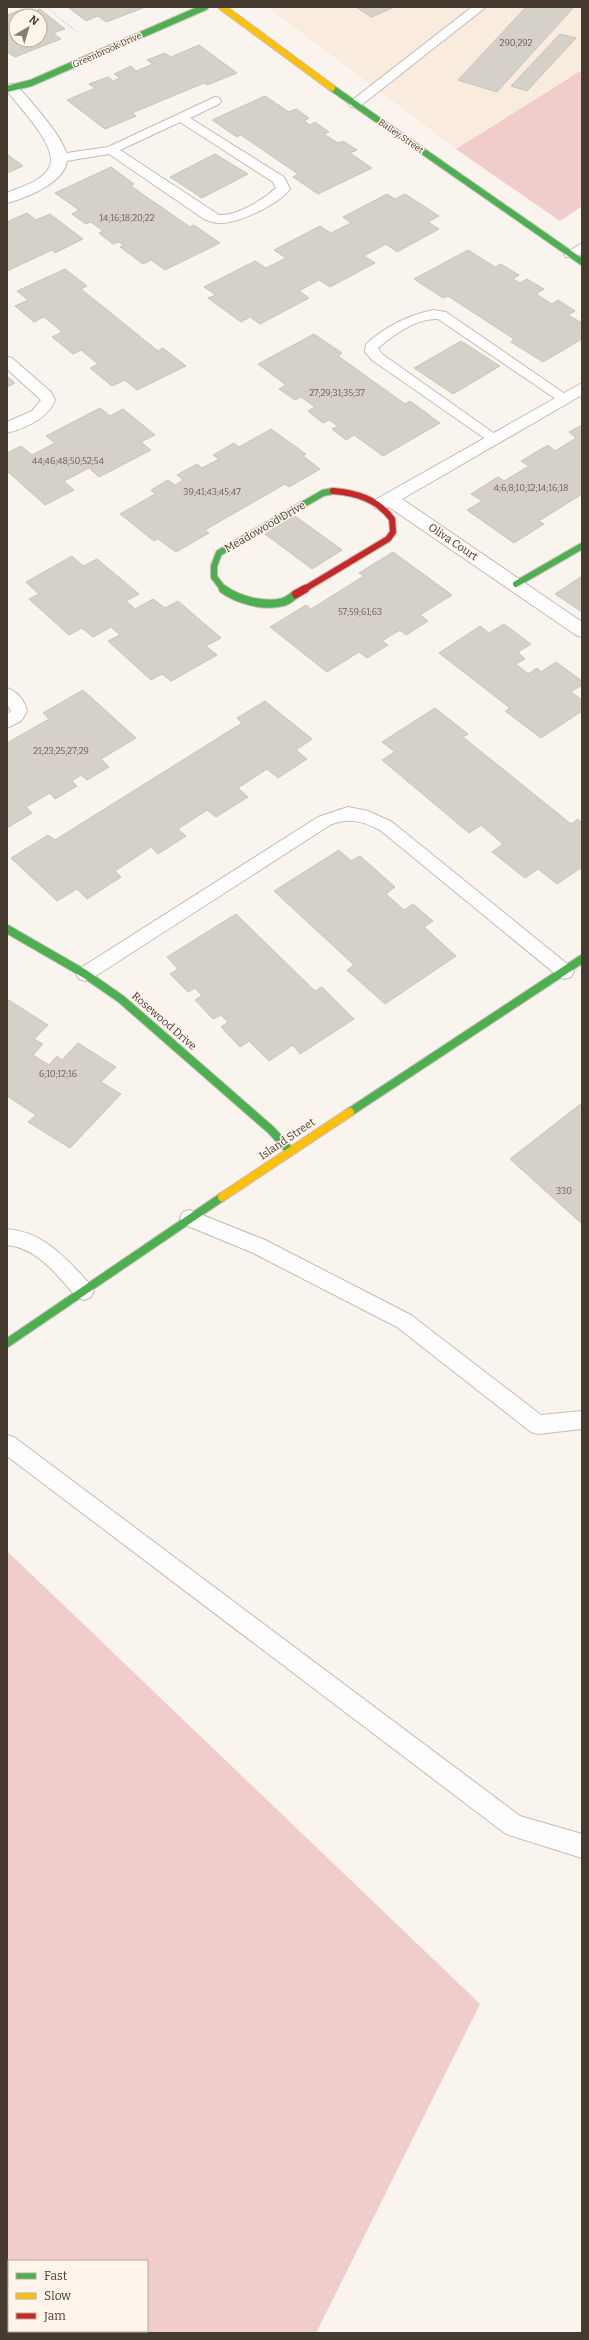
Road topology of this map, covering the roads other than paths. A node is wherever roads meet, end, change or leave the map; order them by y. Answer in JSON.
{"nodes":[{"id":1,"x":205,"y":7,"type":"edge"},
{"id":2,"x":222,"y":7,"type":"edge"},
{"id":3,"x":480,"y":7,"type":"edge"},
{"id":4,"x":10,"y":89,"type":"edge"},
{"id":5,"x":215,"y":101,"type":"dead end"},
{"id":6,"x":355,"y":104,"type":"junction"},
{"id":7,"x":180,"y":117,"type":"junction"},
{"id":8,"x":110,"y":150,"type":"junction"},
{"id":9,"x":60,"y":158,"type":"junction"},
{"id":10,"x":7,"y":198,"type":"edge"},
{"id":11,"x":578,"y":254,"type":"edge"},
{"id":12,"x":7,"y":361,"type":"edge"},
{"id":13,"x":582,"y":388,"type":"edge"},
{"id":14,"x":564,"y":398,"type":"junction"},
{"id":15,"x":7,"y":428,"type":"edge"},
{"id":16,"x":495,"y":439,"type":"junction"},
{"id":17,"x":386,"y":502,"type":"junction"},
{"id":18,"x":582,"y":546,"type":"edge"},
{"id":19,"x":516,"y":584,"type":"junction"},
{"id":20,"x":582,"y":631,"type":"edge"},
{"id":21,"x":7,"y":694,"type":"edge"},
{"id":22,"x":7,"y":722,"type":"edge"},
{"id":23,"x":7,"y":929,"type":"edge"},
{"id":24,"x":582,"y":960,"type":"edge"},
{"id":25,"x":565,"y":972,"type":"junction"},
{"id":26,"x":85,"y":974,"type":"junction"},
{"id":27,"x":290,"y":1151,"type":"junction"},
{"id":28,"x":190,"y":1218,"type":"junction"},
{"id":29,"x":7,"y":1236,"type":"edge"},
{"id":30,"x":84,"y":1291,"type":"junction"},
{"id":31,"x":7,"y":1343,"type":"edge"},
{"id":32,"x":582,"y":1420,"type":"edge"},
{"id":33,"x":7,"y":1444,"type":"edge"},
{"id":34,"x":582,"y":1846,"type":"edge"}],
"edges":[{"from":1,"to":4,"type":"street","name":"Greenbrook Drive"},
{"from":2,"to":6,"type":"street","name":"Bailey Street"},
{"from":3,"to":6,"type":"lane"},
{"from":4,"to":9,"type":"street"},
{"from":5,"to":7,"type":"lane"},
{"from":6,"to":11,"type":"street","name":"Bailey Street"},
{"from":7,"to":8,"type":"lane"},
{"from":7,"to":8,"type":"lane"},
{"from":8,"to":9,"type":"lane"},
{"from":9,"to":10,"type":"street"},
{"from":12,"to":15,"type":"lane"},
{"from":13,"to":14,"type":"street"},
{"from":14,"to":16,"type":"street"},
{"from":14,"to":16,"type":"lane"},
{"from":16,"to":17,"type":"street"},
{"from":17,"to":17,"type":"street","name":"Meadowood Drive"},
{"from":17,"to":19,"type":"street","name":"Oliva Court"},
{"from":18,"to":19,"type":"street"},
{"from":19,"to":20,"type":"street","name":"Oliva Court"},
{"from":21,"to":22,"type":"lane"},
{"from":23,"to":26,"type":"street","name":"Rosewood Drive"},
{"from":24,"to":25,"type":"street","name":"Island Street"},
{"from":25,"to":26,"type":"lane"},
{"from":25,"to":27,"type":"street","name":"Island Street"},
{"from":26,"to":27,"type":"street","name":"Rosewood Drive"},
{"from":27,"to":28,"type":"street","name":"Island Street"},
{"from":28,"to":30,"type":"street","name":"Island Street"},
{"from":28,"to":32,"type":"lane"},
{"from":29,"to":30,"type":"lane"},
{"from":30,"to":31,"type":"street","name":"Island Street"},
{"from":33,"to":34,"type":"lane"}]}
